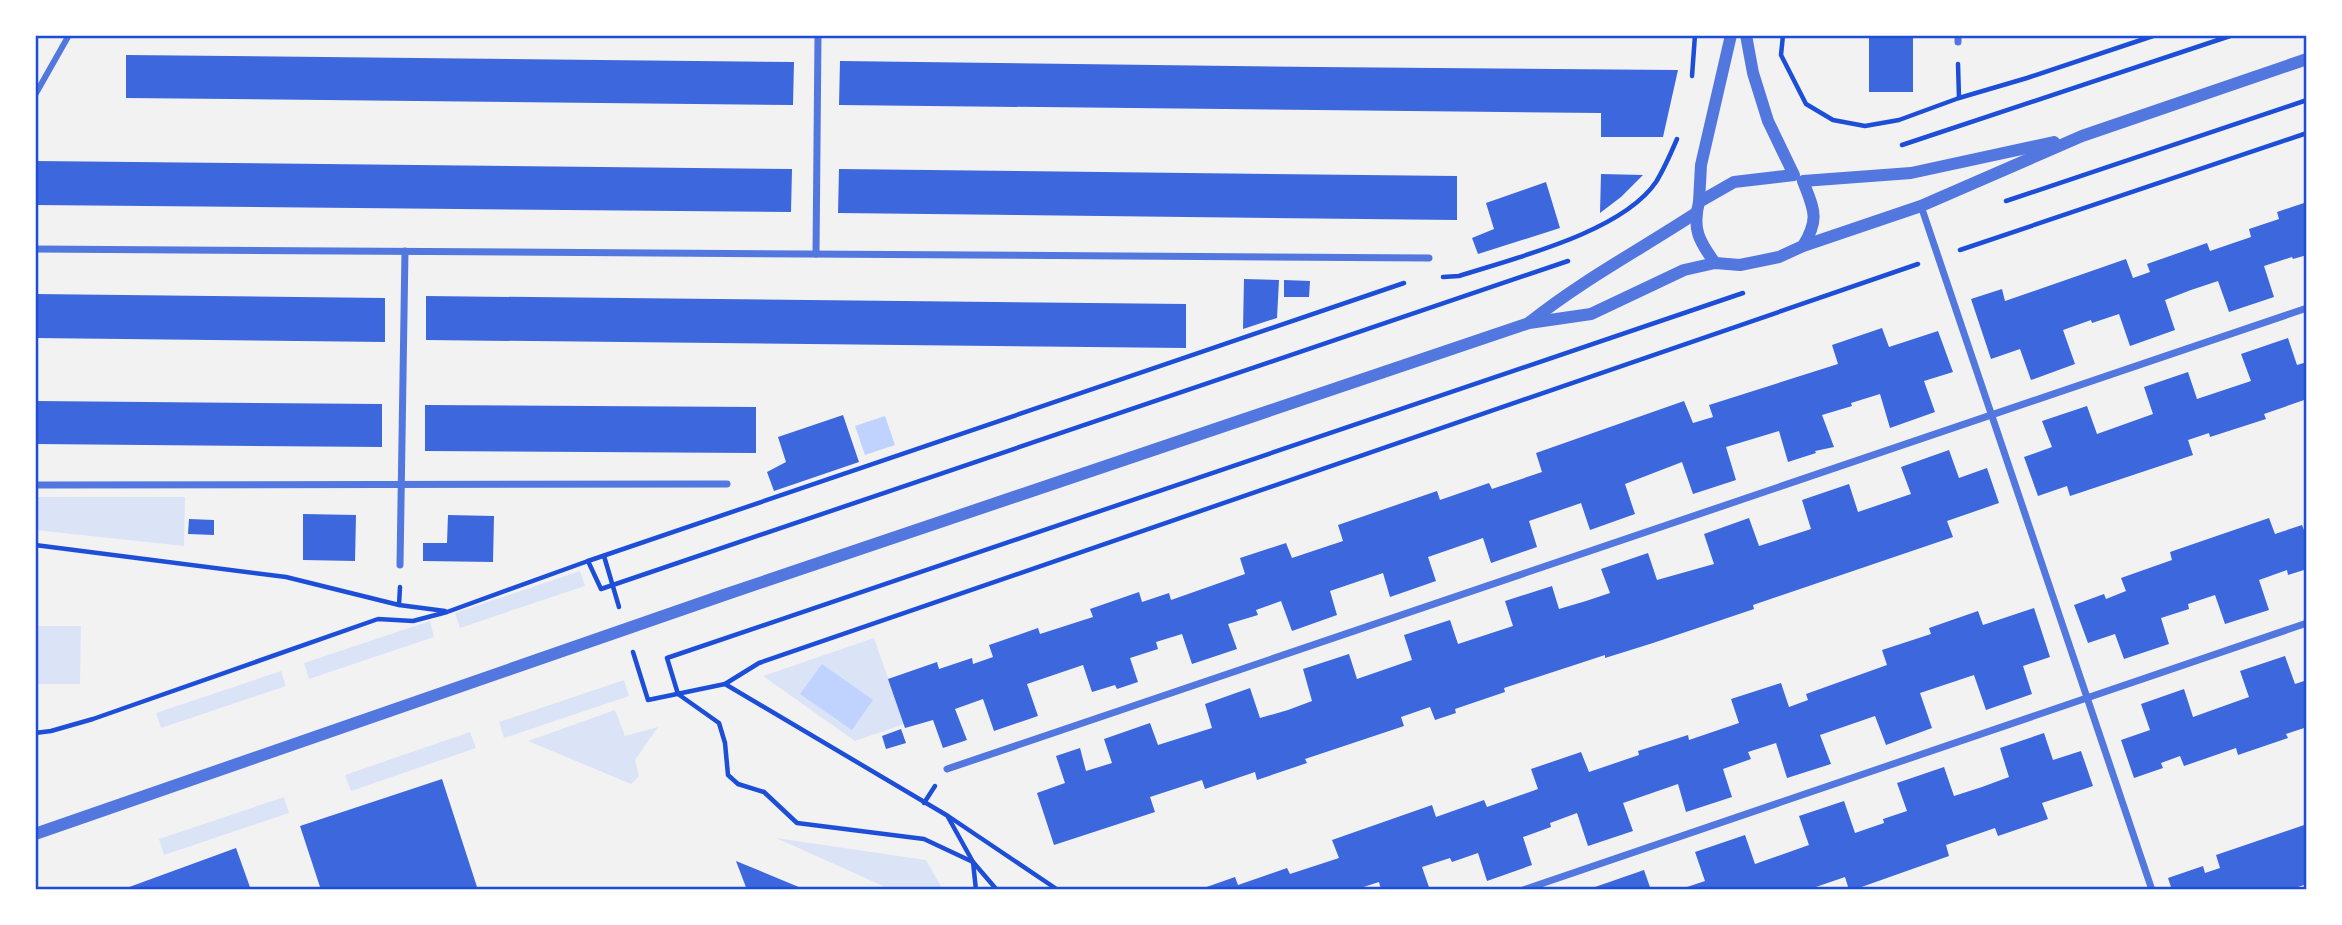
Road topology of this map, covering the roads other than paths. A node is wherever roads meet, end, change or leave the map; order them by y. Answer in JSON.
{"nodes":[{"id":1,"x":69,"y":35,"type":"edge"},
{"id":2,"x":818,"y":35,"type":"edge"},
{"id":3,"x":1731,"y":35,"type":"edge"},
{"id":4,"x":1746,"y":35,"type":"edge"},
{"id":5,"x":2307,"y":59,"type":"edge"},
{"id":6,"x":35,"y":95,"type":"edge"},
{"id":7,"x":2082,"y":136,"type":"junction"},
{"id":8,"x":1799,"y":178,"type":"junction"},
{"id":9,"x":1921,"y":206,"type":"junction"},
{"id":10,"x":1697,"y":207,"type":"junction"},
{"id":11,"x":1803,"y":246,"type":"junction"},
{"id":12,"x":35,"y":249,"type":"edge"},
{"id":13,"x":405,"y":251,"type":"junction"},
{"id":14,"x":816,"y":254,"type":"junction"},
{"id":15,"x":1429,"y":258,"type":"dead end"},
{"id":16,"x":1714,"y":263,"type":"junction"},
{"id":17,"x":2307,"y":308,"type":"edge"},
{"id":18,"x":1529,"y":323,"type":"junction"},
{"id":19,"x":1990,"y":415,"type":"junction"},
{"id":20,"x":727,"y":484,"type":"dead end"},
{"id":21,"x":35,"y":485,"type":"edge"},
{"id":22,"x":401,"y":485,"type":"junction"},
{"id":23,"x":400,"y":565,"type":"dead end"},
{"id":24,"x":2307,"y":623,"type":"edge"},
{"id":25,"x":2085,"y":697,"type":"junction"},
{"id":26,"x":947,"y":769,"type":"dead end"},
{"id":27,"x":35,"y":834,"type":"edge"},
{"id":28,"x":1523,"y":890,"type":"edge"},
{"id":29,"x":2152,"y":890,"type":"edge"}],
"edges":[{"from":1,"to":6,"type":"street"},
{"from":2,"to":14,"type":"street"},
{"from":3,"to":10,"type":"street"},
{"from":4,"to":8,"type":"street"},
{"from":5,"to":7,"type":"street"},
{"from":7,"to":8,"type":"street"},
{"from":7,"to":9,"type":"street"},
{"from":8,"to":10,"type":"street"},
{"from":8,"to":11,"type":"street"},
{"from":9,"to":11,"type":"street"},
{"from":9,"to":19,"type":"street"},
{"from":10,"to":16,"type":"street"},
{"from":10,"to":18,"type":"street"},
{"from":11,"to":16,"type":"street"},
{"from":12,"to":13,"type":"street"},
{"from":13,"to":14,"type":"street"},
{"from":13,"to":22,"type":"street"},
{"from":14,"to":15,"type":"street"},
{"from":16,"to":18,"type":"street"},
{"from":17,"to":19,"type":"street"},
{"from":18,"to":27,"type":"street"},
{"from":19,"to":25,"type":"street"},
{"from":19,"to":26,"type":"street"},
{"from":20,"to":22,"type":"street"},
{"from":21,"to":22,"type":"street"},
{"from":22,"to":23,"type":"street"},
{"from":24,"to":25,"type":"street"},
{"from":25,"to":28,"type":"street"},
{"from":25,"to":29,"type":"street"}]}
